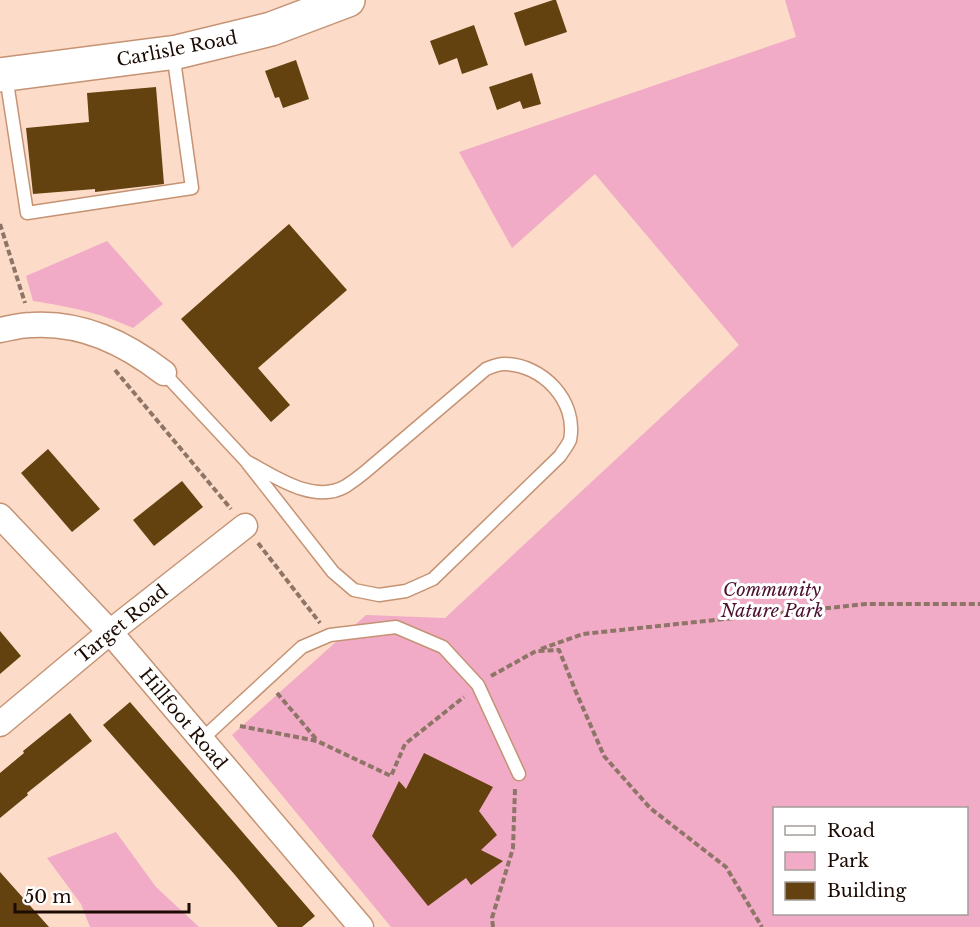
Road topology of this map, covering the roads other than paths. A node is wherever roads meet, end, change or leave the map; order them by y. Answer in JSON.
{"nodes":[{"id":1,"x":348,"y":0,"type":"edge"},
{"id":2,"x":173,"y":52,"type":"junction"},
{"id":3,"x":3,"y":75,"type":"edge"},
{"id":4,"x":0,"y":330,"type":"edge"},
{"id":5,"x":164,"y":373,"type":"joint"},
{"id":6,"x":246,"y":461,"type":"junction"},
{"id":7,"x":0,"y":516,"type":"edge"},
{"id":8,"x":245,"y":526,"type":"road end"},
{"id":9,"x":110,"y":632,"type":"junction"},
{"id":10,"x":0,"y":724,"type":"edge"},
{"id":11,"x":201,"y":740,"type":"junction"},
{"id":12,"x":519,"y":774,"type":"road end"},
{"id":13,"x":361,"y":927,"type":"edge"}],
"edges":[{"from":1,"to":2,"type":"main road","name":"Carlisle Road"},
{"from":2,"to":3,"type":"main road","name":"Carlisle Road"},
{"from":2,"to":3,"type":"lane"},
{"from":4,"to":5,"type":"street"},
{"from":5,"to":6,"type":"lane"},
{"from":6,"to":6,"type":"lane"},
{"from":7,"to":9,"type":"street","name":"Hillfoot Road"},
{"from":8,"to":9,"type":"street","name":"Target Road"},
{"from":9,"to":10,"type":"street","name":"Target Road"},
{"from":9,"to":11,"type":"street","name":"Hillfoot Road"},
{"from":11,"to":12,"type":"lane"},
{"from":11,"to":13,"type":"street","name":"Hillfoot Road"}]}
